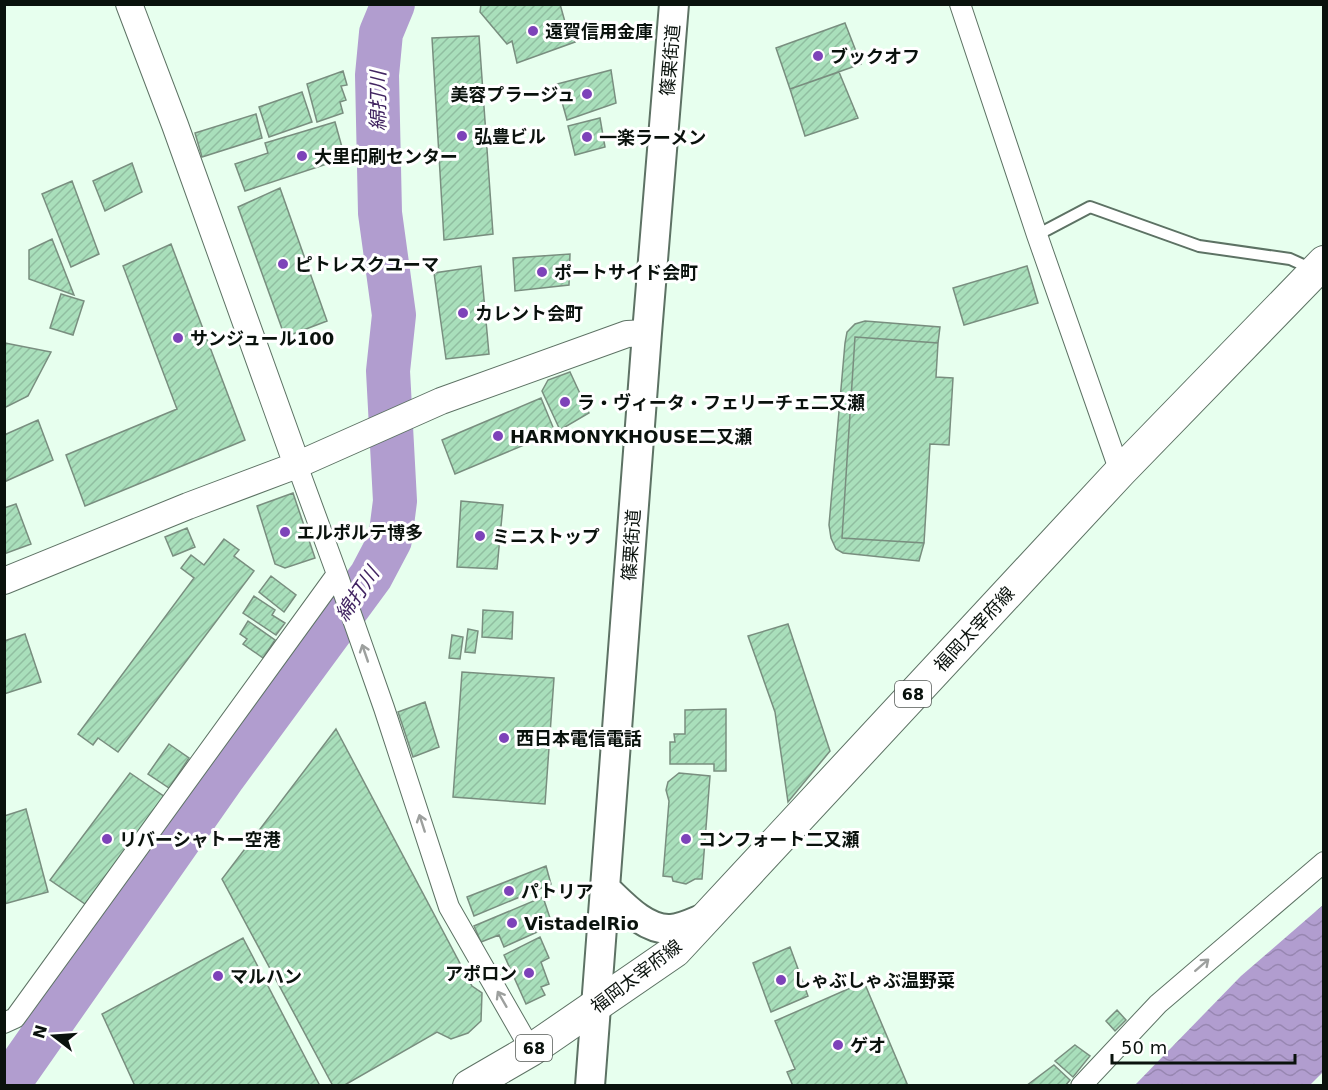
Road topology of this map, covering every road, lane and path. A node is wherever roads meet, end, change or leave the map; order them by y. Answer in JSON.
{"nodes":[{"id":1,"x":129,"y":4,"type":"edge"},
{"id":2,"x":674,"y":4,"type":"edge"},
{"id":3,"x":960,"y":4,"type":"edge"},
{"id":4,"x":1037,"y":235,"type":"junction"},
{"id":5,"x":1321,"y":269,"type":"edge"},
{"id":6,"x":647,"y":333,"type":"junction"},
{"id":7,"x":297,"y":465,"type":"junction"},
{"id":8,"x":1120,"y":472,"type":"junction"},
{"id":9,"x":337,"y":574,"type":"junction"},
{"id":10,"x":4,"y":581,"type":"edge"},
{"id":11,"x":1323,"y":862,"type":"edge"},
{"id":12,"x":606,"y":889,"type":"junction"},
{"id":13,"x":707,"y":917,"type":"junction"},
{"id":14,"x":597,"y":1006,"type":"junction"},
{"id":15,"x":4,"y":1023,"type":"edge"},
{"id":16,"x":531,"y":1050,"type":"junction"},
{"id":17,"x":469,"y":1086,"type":"edge"},
{"id":18,"x":590,"y":1086,"type":"edge"},
{"id":19,"x":1081,"y":1086,"type":"edge"}],
"edges":[{"from":1,"to":7,"type":"street"},
{"from":2,"to":6,"type":"main road","name":"篠栗街道"},
{"from":3,"to":4,"type":"street"},
{"from":4,"to":5,"type":"lane"},
{"from":4,"to":8,"type":"street"},
{"from":5,"to":8,"type":"main road","name":"福岡太宰府線","number":"68"},
{"from":6,"to":7,"type":"street"},
{"from":6,"to":12,"type":"main road","name":"篠栗街道"},
{"from":7,"to":9,"type":"street"},
{"from":7,"to":10,"type":"street"},
{"from":8,"to":13,"type":"main road","name":"福岡太宰府線","number":"68"},
{"from":9,"to":15,"type":"street"},
{"from":16,"to":9,"type":"street","one_way":true},
{"from":19,"to":11,"type":"street","one_way":true},
{"from":12,"to":13,"type":"main road"},
{"from":12,"to":14,"type":"main road","name":"篠栗街道"},
{"from":13,"to":14,"type":"main road","name":"福岡太宰府線","number":"68"},
{"from":14,"to":16,"type":"main road","name":"福岡太宰府線","number":"68"},
{"from":14,"to":18,"type":"main road","name":"篠栗街道"},
{"from":16,"to":17,"type":"main road","name":"福岡太宰府線","number":"68"}]}
